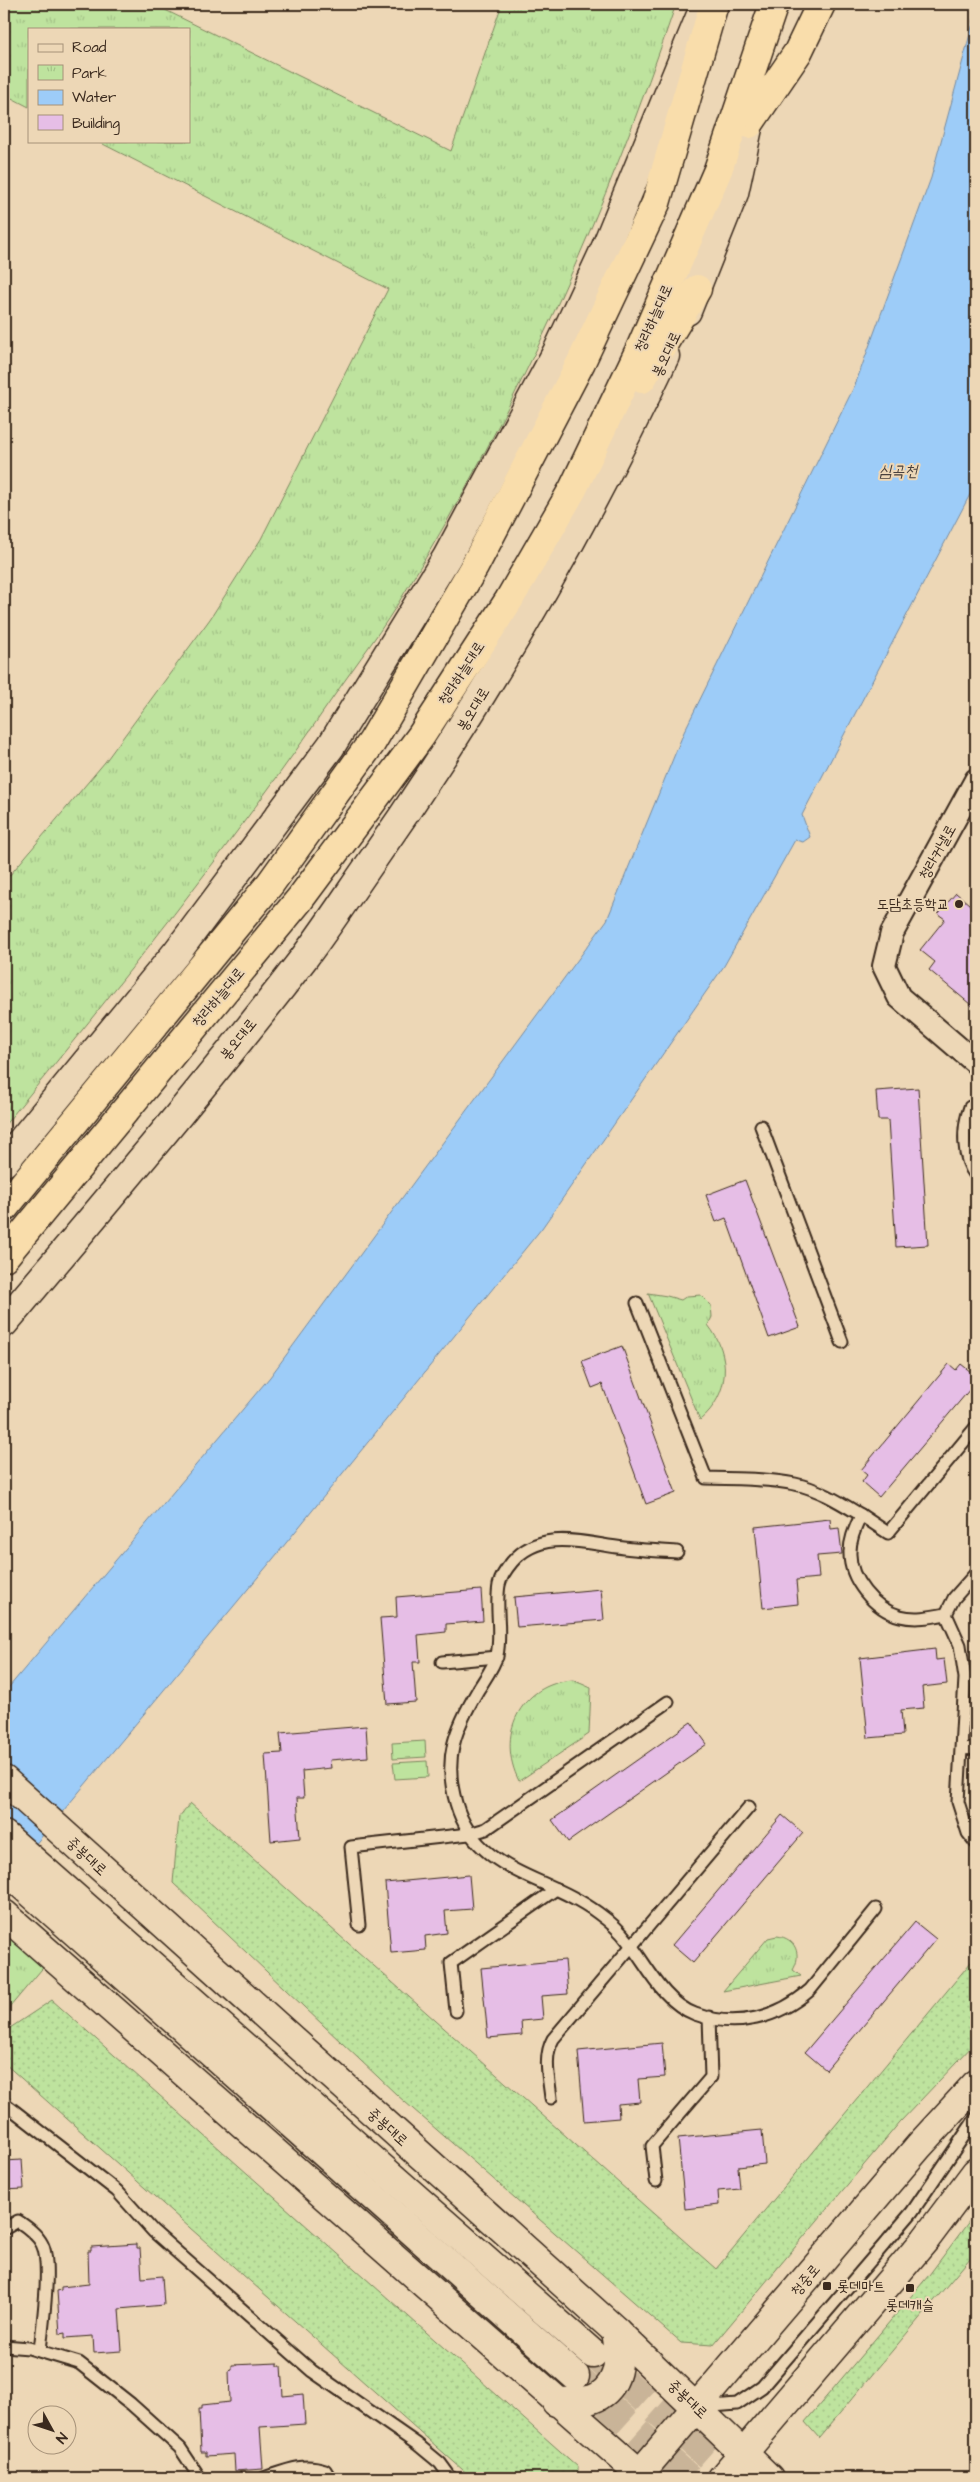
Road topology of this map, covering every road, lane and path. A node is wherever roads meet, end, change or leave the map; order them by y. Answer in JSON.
{"nodes":[{"id":1,"x":706,"y":4,"type":"edge"},
{"id":2,"x":714,"y":4,"type":"edge"},
{"id":3,"x":775,"y":4,"type":"edge"},
{"id":4,"x":821,"y":4,"type":"edge"},
{"id":5,"x":749,"y":124,"type":"junction"},
{"id":6,"x":697,"y":289,"type":"junction"},
{"id":7,"x":542,"y":542,"type":"junction"},
{"id":8,"x":976,"y":780,"type":"edge"},
{"id":9,"x":976,"y":1063,"type":"edge"},
{"id":10,"x":970,"y":1107,"type":"dead end"},
{"id":11,"x":761,"y":1126,"type":"dead end"},
{"id":12,"x":4,"y":1162,"type":"edge"},
{"id":13,"x":976,"y":1176,"type":"edge"},
{"id":14,"x":4,"y":1208,"type":"edge"},
{"id":15,"x":4,"y":1257,"type":"edge"},
{"id":16,"x":637,"y":1303,"type":"dead end"},
{"id":17,"x":4,"y":1324,"type":"edge"},
{"id":18,"x":842,"y":1342,"type":"dead end"},
{"id":19,"x":976,"y":1427,"type":"edge"},
{"id":20,"x":861,"y":1515,"type":"junction"},
{"id":21,"x":678,"y":1552,"type":"dead end"},
{"id":22,"x":976,"y":1572,"type":"edge"},
{"id":23,"x":946,"y":1614,"type":"junction"},
{"id":24,"x":496,"y":1657,"type":"junction"},
{"id":25,"x":442,"y":1662,"type":"dead end"},
{"id":26,"x":668,"y":1702,"type":"dead end"},
{"id":27,"x":976,"y":1748,"type":"edge"},
{"id":28,"x":962,"y":1749,"type":"junction"},
{"id":29,"x":4,"y":1780,"type":"edge"},
{"id":30,"x":748,"y":1807,"type":"dead end"},
{"id":31,"x":469,"y":1834,"type":"junction"},
{"id":32,"x":4,"y":1835,"type":"edge"},
{"id":33,"x":976,"y":1843,"type":"edge"},
{"id":34,"x":4,"y":1869,"type":"edge"},
{"id":35,"x":556,"y":1888,"type":"junction"},
{"id":36,"x":876,"y":1909,"type":"dead end"},
{"id":37,"x":4,"y":1914,"type":"edge"},
{"id":38,"x":82,"y":1921,"type":"junction"},
{"id":39,"x":359,"y":1924,"type":"dead end"},
{"id":40,"x":632,"y":1946,"type":"junction"},
{"id":41,"x":456,"y":2011,"type":"dead end"},
{"id":42,"x":709,"y":2017,"type":"junction"},
{"id":43,"x":976,"y":2084,"type":"edge"},
{"id":44,"x":551,"y":2098,"type":"dead end"},
{"id":45,"x":4,"y":2103,"type":"edge"},
{"id":46,"x":976,"y":2118,"type":"edge"},
{"id":47,"x":976,"y":2172,"type":"edge"},
{"id":48,"x":656,"y":2181,"type":"dead end"},
{"id":49,"x":4,"y":2229,"type":"edge"},
{"id":50,"x":616,"y":2331,"type":"junction"},
{"id":51,"x":4,"y":2346,"type":"edge"},
{"id":52,"x":40,"y":2352,"type":"junction"},
{"id":53,"x":593,"y":2354,"type":"tunnel mouth"},
{"id":54,"x":575,"y":2376,"type":"tunnel mouth"},
{"id":55,"x":556,"y":2402,"type":"junction"},
{"id":56,"x":697,"y":2407,"type":"junction"},
{"id":57,"x":744,"y":2453,"type":"junction"},
{"id":58,"x":640,"y":2477,"type":"edge"},
{"id":59,"x":200,"y":2478,"type":"edge"},
{"id":60,"x":264,"y":2478,"type":"edge"},
{"id":61,"x":330,"y":2478,"type":"edge"},
{"id":62,"x":451,"y":2478,"type":"edge"},
{"id":63,"x":722,"y":2478,"type":"edge"},
{"id":64,"x":769,"y":2478,"type":"edge"}],
"edges":[{"from":1,"to":12,"type":"main road"},
{"from":2,"to":14,"type":"highway","name":"청라하늘대로"},
{"from":3,"to":5,"type":"main road","name":"봉오대로"},
{"from":3,"to":7,"type":"highway","name":"청라하늘대로"},
{"from":4,"to":5,"type":"highway"},
{"from":5,"to":6,"type":"main road","name":"봉오대로"},
{"from":6,"to":7,"type":"highway"},
{"from":6,"to":17,"type":"main road","name":"봉오대로"},
{"from":7,"to":15,"type":"highway","name":"청라하늘대로"},
{"from":8,"to":9,"type":"street","name":"청라커낼로"},
{"from":10,"to":13,"type":"lane"},
{"from":11,"to":18,"type":"lane"},
{"from":16,"to":20,"type":"lane"},
{"from":19,"to":20,"type":"lane"},
{"from":20,"to":23,"type":"lane"},
{"from":21,"to":24,"type":"lane"},
{"from":22,"to":23,"type":"lane"},
{"from":23,"to":28,"type":"lane"},
{"from":24,"to":25,"type":"lane"},
{"from":24,"to":31,"type":"lane"},
{"from":26,"to":31,"type":"lane"},
{"from":27,"to":28,"type":"lane"},
{"from":28,"to":33,"type":"lane"},
{"from":29,"to":50,"type":"main road","name":"중봉대로"},
{"from":30,"to":40,"type":"lane"},
{"from":31,"to":35,"type":"lane"},
{"from":31,"to":39,"type":"lane"},
{"from":32,"to":38,"type":"main road"},
{"from":34,"to":38,"type":"main road"},
{"from":35,"to":40,"type":"lane"},
{"from":35,"to":41,"type":"lane"},
{"from":36,"to":42,"type":"lane"},
{"from":37,"to":55,"type":"main road"},
{"from":38,"to":53,"type":"main road"},
{"from":38,"to":54,"type":"main road"},
{"from":40,"to":42,"type":"lane"},
{"from":40,"to":44,"type":"lane"},
{"from":42,"to":48,"type":"lane"},
{"from":43,"to":56,"type":"main road","name":"청중로"},
{"from":45,"to":62,"type":"lane"},
{"from":46,"to":56,"type":"lane"},
{"from":47,"to":57,"type":"main road"},
{"from":49,"to":52,"type":"lane"},
{"from":50,"to":55,"type":"main road"},
{"from":50,"to":56,"type":"main road","name":"중봉대로"},
{"from":51,"to":52,"type":"lane"},
{"from":52,"to":59,"type":"lane"},
{"from":55,"to":58,"type":"main road"},
{"from":56,"to":57,"type":"main road","name":"중봉대로"},
{"from":56,"to":58,"type":"main road","name":"청중로"},
{"from":57,"to":63,"type":"main road"},
{"from":57,"to":64,"type":"main road","name":"중봉대로"},
{"from":60,"to":61,"type":"lane"}]}
